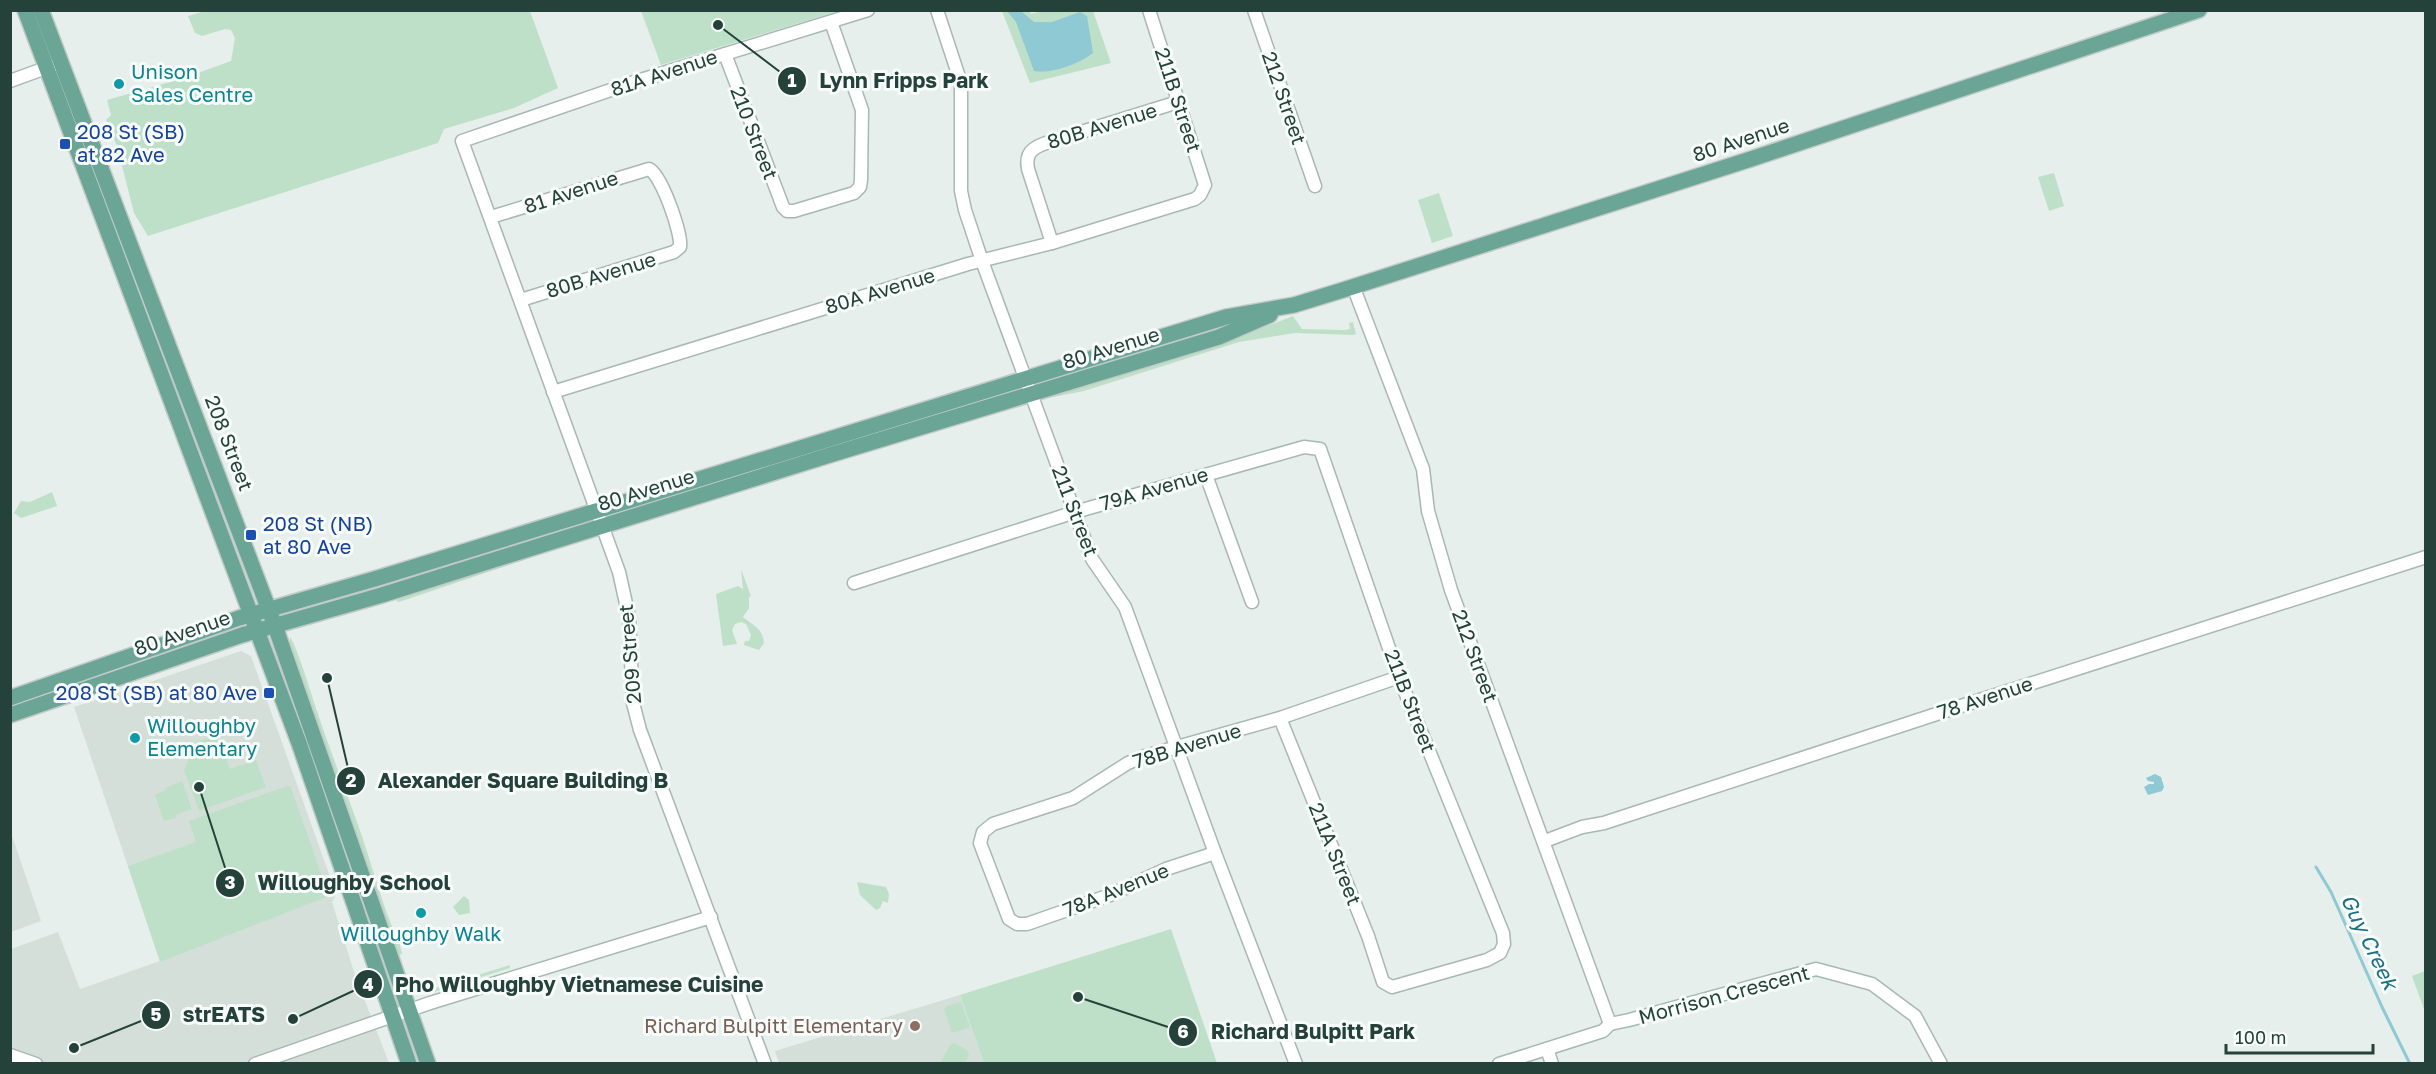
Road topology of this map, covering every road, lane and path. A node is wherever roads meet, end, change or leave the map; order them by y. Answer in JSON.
{"nodes":[{"id":1,"x":25,"y":10,"type":"edge"},
{"id":2,"x":41,"y":10,"type":"edge"},
{"id":3,"x":868,"y":10,"type":"edge"},
{"id":4,"x":937,"y":10,"type":"edge"},
{"id":5,"x":1149,"y":10,"type":"edge"},
{"id":6,"x":1254,"y":10,"type":"edge"},
{"id":7,"x":2199,"y":10,"type":"edge"},
{"id":8,"x":831,"y":22,"type":"junction"},
{"id":9,"x":725,"y":54,"type":"junction"},
{"id":10,"x":60,"y":62,"type":"junction"},
{"id":11,"x":45,"y":68,"type":"junction"},
{"id":12,"x":10,"y":81,"type":"edge"},
{"id":13,"x":1178,"y":102,"type":"junction"},
{"id":14,"x":462,"y":141,"type":"joint"},
{"id":15,"x":1315,"y":186,"type":"dead end"},
{"id":16,"x":1204,"y":189,"type":"joint"},
{"id":17,"x":491,"y":217,"type":"junction"},
{"id":18,"x":1052,"y":243,"type":"junction"},
{"id":19,"x":680,"y":247,"type":"joint"},
{"id":20,"x":982,"y":261,"type":"junction"},
{"id":21,"x":1353,"y":286,"type":"junction"},
{"id":22,"x":520,"y":300,"type":"junction"},
{"id":23,"x":1294,"y":305,"type":"junction"},
{"id":24,"x":1026,"y":378,"type":"junction"},
{"id":25,"x":553,"y":392,"type":"junction"},
{"id":26,"x":1031,"y":394,"type":"junction"},
{"id":27,"x":1320,"y":449,"type":"joint"},
{"id":28,"x":1206,"y":475,"type":"junction"},
{"id":29,"x":597,"y":510,"type":"junction"},
{"id":30,"x":1075,"y":512,"type":"junction"},
{"id":31,"x":602,"y":525,"type":"junction"},
{"id":32,"x":2426,"y":557,"type":"edge"},
{"id":33,"x":854,"y":583,"type":"dead end"},
{"id":34,"x":1252,"y":602,"type":"dead end"},
{"id":35,"x":268,"y":610,"type":"junction"},
{"id":36,"x":251,"y":614,"type":"junction"},
{"id":37,"x":275,"y":626,"type":"junction"},
{"id":38,"x":257,"y":630,"type":"junction"},
{"id":39,"x":1400,"y":678,"type":"junction"},
{"id":40,"x":10,"y":698,"type":"edge"},
{"id":41,"x":10,"y":715,"type":"edge"},
{"id":42,"x":1280,"y":718,"type":"junction"},
{"id":43,"x":1177,"y":747,"type":"junction"},
{"id":44,"x":1545,"y":841,"type":"junction"},
{"id":45,"x":1215,"y":853,"type":"junction"},
{"id":46,"x":711,"y":917,"type":"junction"},
{"id":47,"x":1017,"y":924,"type":"joint"},
{"id":48,"x":1392,"y":987,"type":"joint"},
{"id":49,"x":409,"y":1010,"type":"junction"},
{"id":50,"x":392,"y":1016,"type":"junction"},
{"id":51,"x":1611,"y":1024,"type":"junction"},
{"id":52,"x":1546,"y":1049,"type":"junction"},
{"id":53,"x":10,"y":1055,"type":"edge"},
{"id":54,"x":36,"y":1064,"type":"edge"},
{"id":55,"x":255,"y":1064,"type":"edge"},
{"id":56,"x":410,"y":1064,"type":"edge"},
{"id":57,"x":428,"y":1064,"type":"edge"},
{"id":58,"x":765,"y":1064,"type":"edge"},
{"id":59,"x":1296,"y":1064,"type":"edge"},
{"id":60,"x":1499,"y":1064,"type":"edge"},
{"id":61,"x":1552,"y":1064,"type":"edge"},
{"id":62,"x":1941,"y":1064,"type":"edge"}],
"edges":[{"from":1,"to":11,"type":"main road","name":"208 Street"},
{"from":2,"to":10,"type":"main road","name":"208 Street"},
{"from":3,"to":8,"type":"street","name":"81A Avenue"},
{"from":4,"to":20,"type":"street","name":"211 Street"},
{"from":5,"to":13,"type":"street","name":"211B Street"},
{"from":6,"to":15,"type":"street","name":"212 Street"},
{"from":7,"to":21,"type":"main road","name":"80 Avenue"},
{"from":8,"to":9,"type":"street","name":"81A Avenue"},
{"from":8,"to":9,"type":"street","name":"210 Street"},
{"from":9,"to":14,"type":"street","name":"81A Avenue"},
{"from":10,"to":11,"type":"street"},
{"from":10,"to":35,"type":"main road","name":"208 Street"},
{"from":11,"to":12,"type":"street"},
{"from":11,"to":36,"type":"main road","name":"208 Street"},
{"from":13,"to":16,"type":"street","name":"211B Street"},
{"from":13,"to":18,"type":"street","name":"80B Avenue"},
{"from":14,"to":17,"type":"street","name":"209 Street"},
{"from":16,"to":18,"type":"street","name":"80A Avenue"},
{"from":17,"to":19,"type":"street","name":"81 Avenue"},
{"from":17,"to":22,"type":"street","name":"209 Street"},
{"from":18,"to":20,"type":"street","name":"80A Avenue"},
{"from":19,"to":22,"type":"street","name":"80B Avenue"},
{"from":20,"to":24,"type":"street","name":"211 Street"},
{"from":20,"to":25,"type":"street","name":"80A Avenue"},
{"from":21,"to":23,"type":"main road","name":"80 Avenue"},
{"from":21,"to":44,"type":"street","name":"212 Street"},
{"from":22,"to":25,"type":"street","name":"209 Street"},
{"from":23,"to":24,"type":"main road","name":"80 Avenue"},
{"from":23,"to":26,"type":"main road","name":"80 Avenue"},
{"from":24,"to":26,"type":"street","name":"211 Street"},
{"from":24,"to":29,"type":"main road","name":"80 Avenue"},
{"from":25,"to":29,"type":"street","name":"209 Street"},
{"from":26,"to":30,"type":"street","name":"211 Street"},
{"from":26,"to":31,"type":"main road","name":"80 Avenue"},
{"from":27,"to":28,"type":"street","name":"79A Avenue"},
{"from":27,"to":39,"type":"street","name":"211B Street"},
{"from":28,"to":30,"type":"street","name":"79A Avenue"},
{"from":28,"to":34,"type":"street"},
{"from":29,"to":31,"type":"street","name":"209 Street"},
{"from":29,"to":35,"type":"main road","name":"80 Avenue"},
{"from":30,"to":33,"type":"street","name":"79A Avenue"},
{"from":30,"to":43,"type":"street","name":"211 Street"},
{"from":31,"to":37,"type":"main road","name":"80 Avenue"},
{"from":31,"to":46,"type":"street","name":"209 Street"},
{"from":32,"to":44,"type":"street","name":"78 Avenue"},
{"from":35,"to":36,"type":"main road","name":"80 Avenue"},
{"from":35,"to":37,"type":"main road","name":"208 Street"},
{"from":36,"to":38,"type":"main road","name":"208 Street"},
{"from":36,"to":40,"type":"main road","name":"80 Avenue"},
{"from":37,"to":38,"type":"main road","name":"80 Avenue"},
{"from":37,"to":49,"type":"main road","name":"208 Street"},
{"from":38,"to":41,"type":"main road","name":"80 Avenue"},
{"from":38,"to":50,"type":"main road","name":"208 Street"},
{"from":39,"to":42,"type":"street","name":"78B Avenue"},
{"from":39,"to":48,"type":"street","name":"211B Street"},
{"from":42,"to":43,"type":"street","name":"78B Avenue"},
{"from":42,"to":48,"type":"street","name":"211A Street"},
{"from":43,"to":45,"type":"street","name":"211 Street"},
{"from":43,"to":47,"type":"street","name":"78B Avenue"},
{"from":44,"to":51,"type":"street","name":"212 Street"},
{"from":45,"to":47,"type":"street","name":"78A Avenue"},
{"from":45,"to":59,"type":"street","name":"211 Street"},
{"from":46,"to":49,"type":"street"},
{"from":46,"to":58,"type":"street","name":"209 Street"},
{"from":49,"to":50,"type":"street"},
{"from":49,"to":57,"type":"main road","name":"208 Street"},
{"from":50,"to":55,"type":"street"},
{"from":50,"to":56,"type":"main road","name":"208 Street"},
{"from":51,"to":52,"type":"street","name":"Morrison Crescent"},
{"from":51,"to":62,"type":"street","name":"Morrison Crescent"},
{"from":52,"to":60,"type":"street","name":"Morrison Crescent"},
{"from":52,"to":61,"type":"street"},
{"from":53,"to":54,"type":"street"}]}
